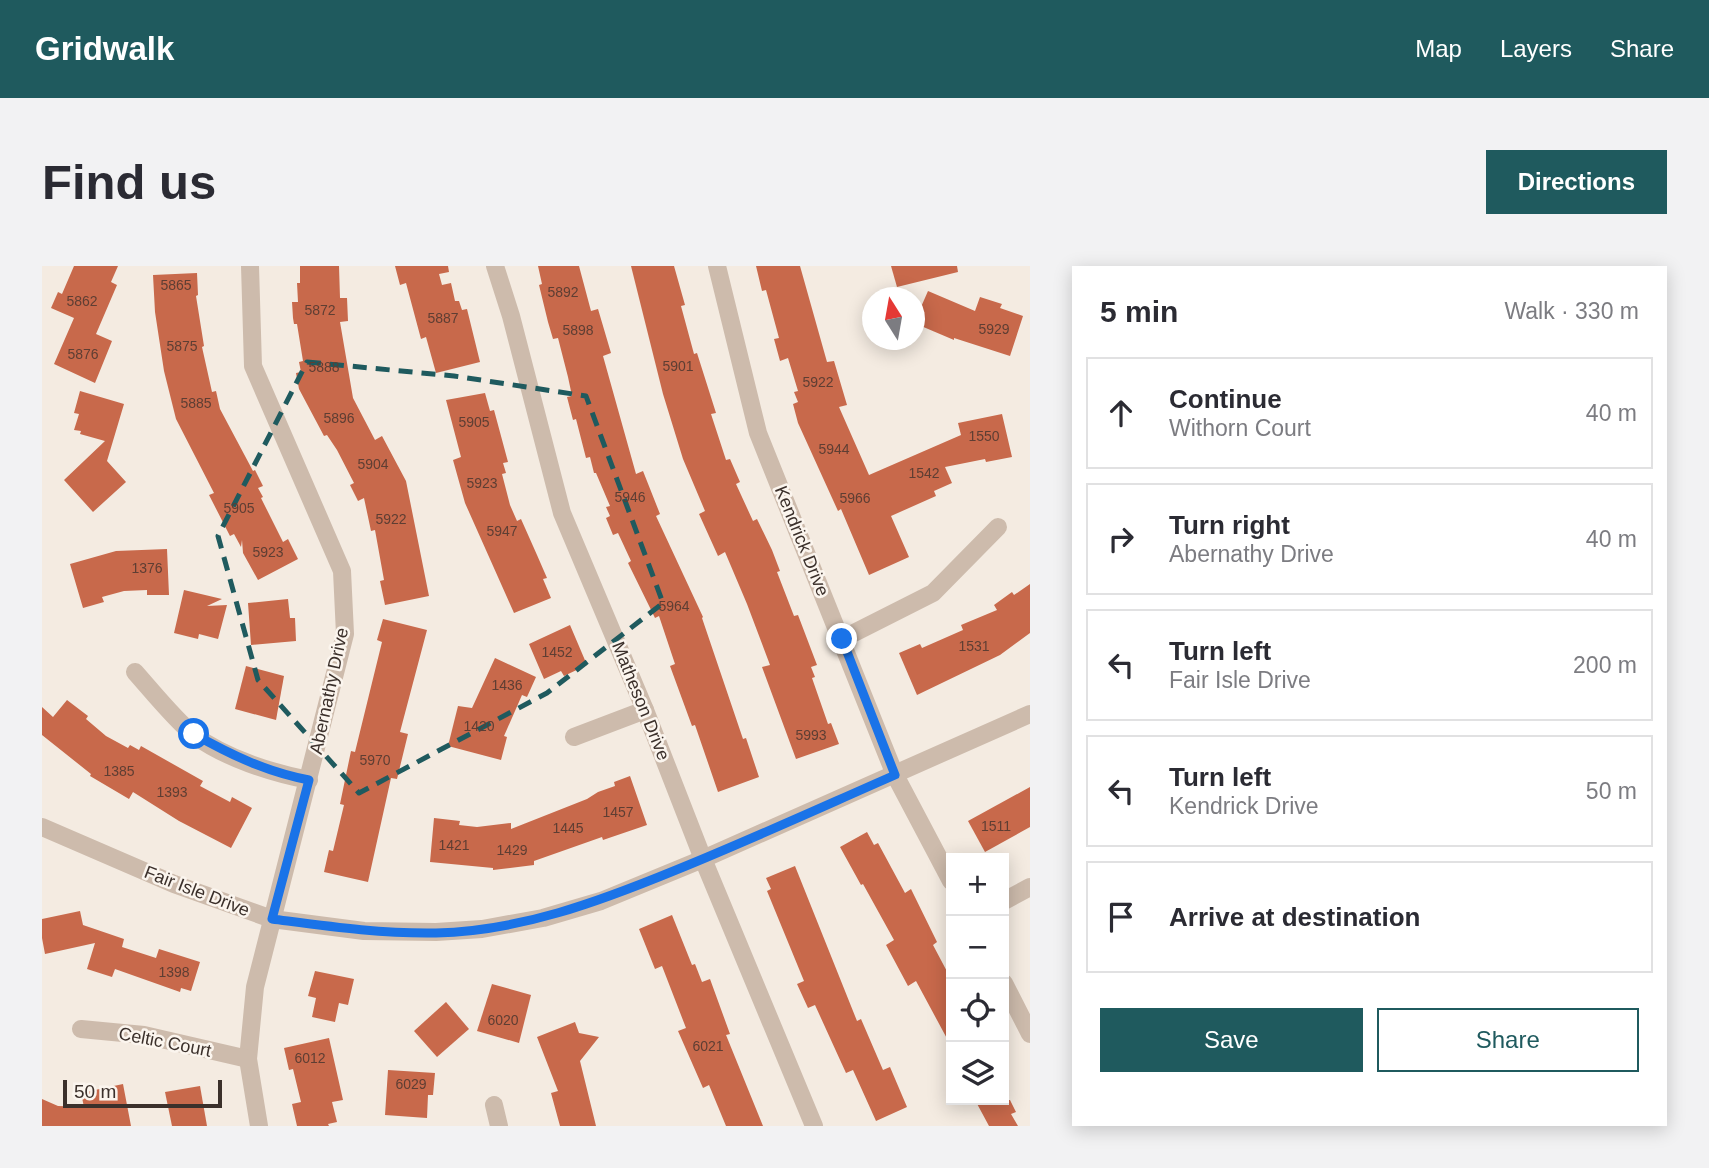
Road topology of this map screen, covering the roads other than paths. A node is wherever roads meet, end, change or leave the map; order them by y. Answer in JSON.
{"nodes":[{"id":1,"x":250,"y":266,"type":"edge"},
{"id":2,"x":495,"y":266,"type":"edge"},
{"id":3,"x":717,"y":266,"type":"edge"},
{"id":4,"x":998,"y":527,"type":"dead end"},
{"id":5,"x":842,"y":639,"type":"junction"},
{"id":6,"x":135,"y":672,"type":"dead end"},
{"id":7,"x":645,"y":709,"type":"junction"},
{"id":8,"x":1030,"y":714,"type":"edge"},
{"id":9,"x":574,"y":737,"type":"dead end"},
{"id":10,"x":895,"y":775,"type":"junction"},
{"id":11,"x":309,"y":780,"type":"junction"},
{"id":12,"x":42,"y":827,"type":"edge"},
{"id":13,"x":703,"y":859,"type":"junction"},
{"id":14,"x":946,"y":872,"type":"edge"},
{"id":15,"x":1030,"y":887,"type":"edge"},
{"id":16,"x":1009,"y":898,"type":"edge"},
{"id":17,"x":272,"y":919,"type":"junction"},
{"id":18,"x":1009,"y":993,"type":"edge"},
{"id":19,"x":81,"y":1029,"type":"dead end"},
{"id":20,"x":1030,"y":1034,"type":"edge"},
{"id":21,"x":248,"y":1059,"type":"junction"},
{"id":22,"x":494,"y":1105,"type":"dead end"},
{"id":23,"x":259,"y":1126,"type":"edge"},
{"id":24,"x":499,"y":1126,"type":"edge"},
{"id":25,"x":814,"y":1126,"type":"edge"}],
"edges":[{"from":1,"to":11,"type":"street","name":"Abernathy Drive"},
{"from":2,"to":7,"type":"street","name":"Matheson Drive"},
{"from":3,"to":5,"type":"street","name":"Kendrick Drive"},
{"from":4,"to":5,"type":"street"},
{"from":5,"to":10,"type":"street","name":"Kendrick Drive"},
{"from":6,"to":11,"type":"street"},
{"from":7,"to":9,"type":"street"},
{"from":7,"to":13,"type":"street","name":"Matheson Drive"},
{"from":8,"to":10,"type":"street","name":"Fair Isle Drive"},
{"from":10,"to":13,"type":"street","name":"Fair Isle Drive"},
{"from":10,"to":14,"type":"street","name":"Kendrick Drive"},
{"from":11,"to":17,"type":"street","name":"Abernathy Drive"},
{"from":12,"to":17,"type":"street","name":"Fair Isle Drive"},
{"from":13,"to":17,"type":"street","name":"Fair Isle Drive"},
{"from":13,"to":25,"type":"street","name":"Matheson Drive"},
{"from":15,"to":16,"type":"street"},
{"from":17,"to":21,"type":"street","name":"Abernathy Drive"},
{"from":18,"to":20,"type":"street"},
{"from":19,"to":21,"type":"street","name":"Celtic Court"},
{"from":21,"to":23,"type":"street","name":"Abernathy Drive"},
{"from":22,"to":24,"type":"street"}]}
